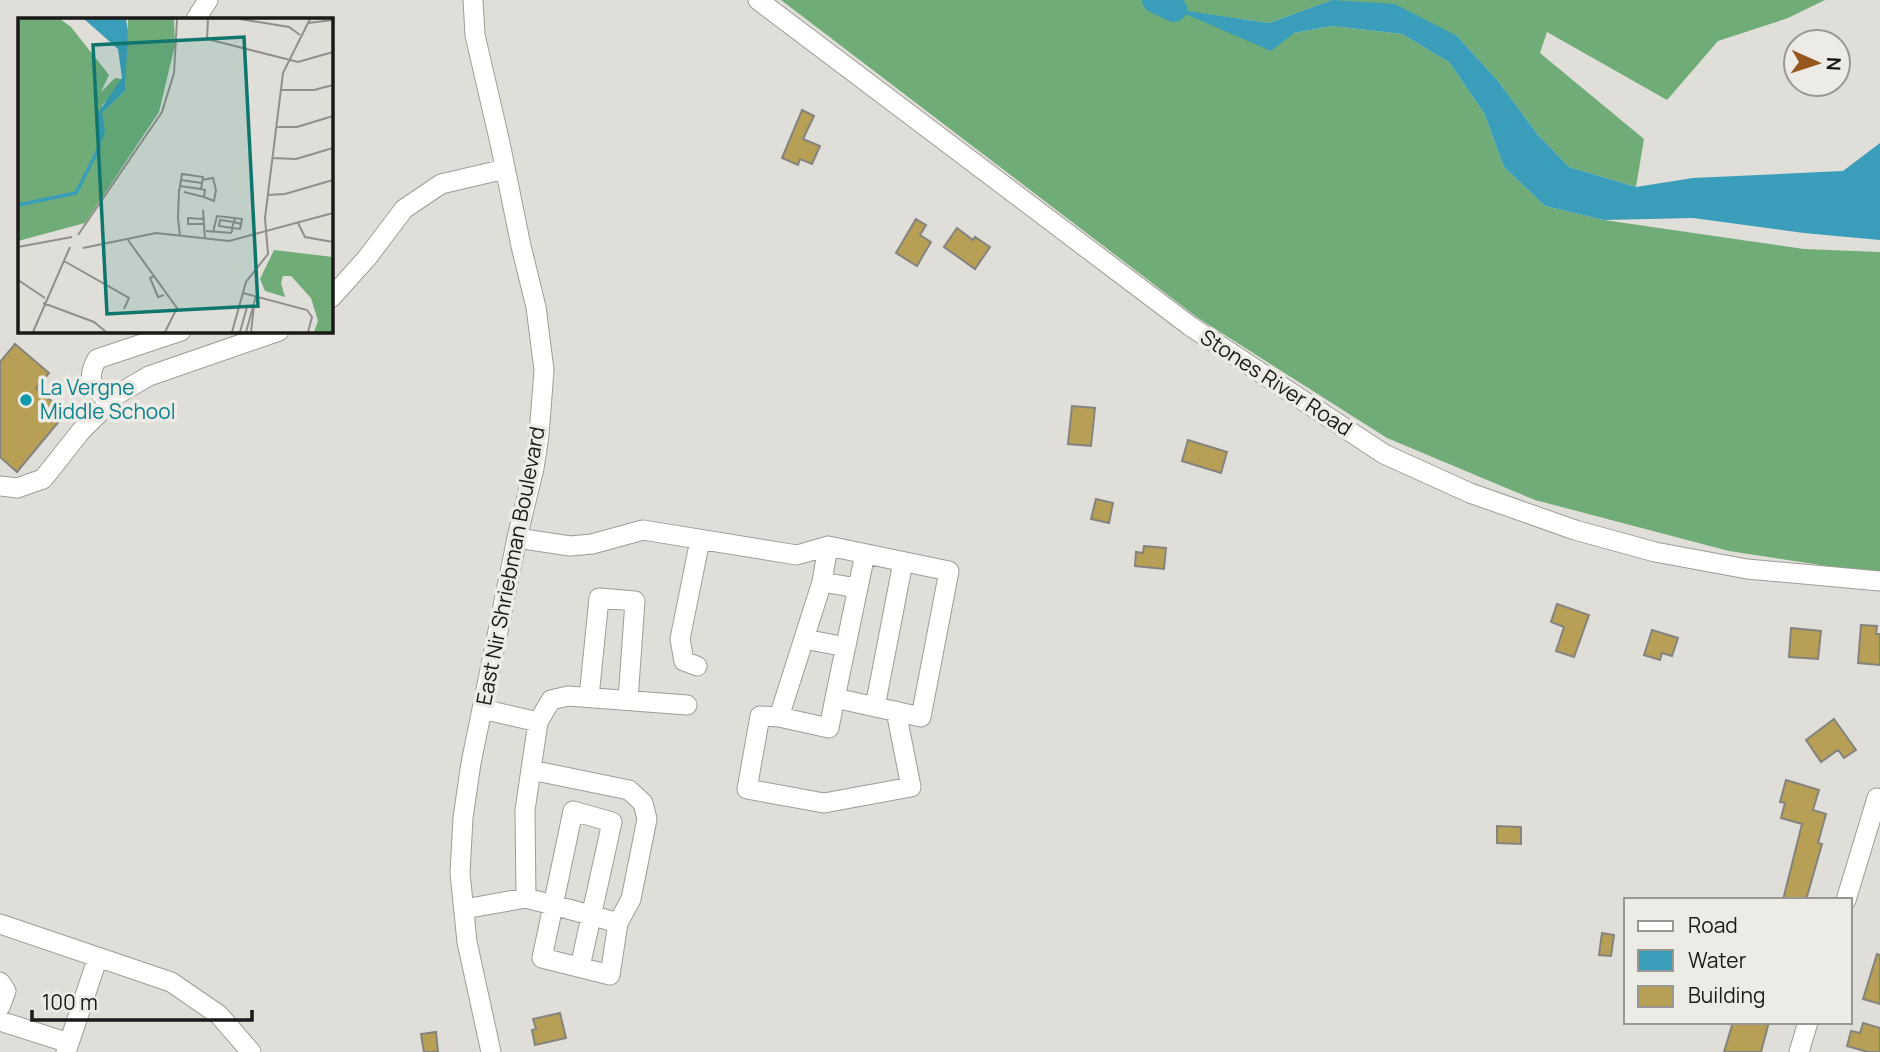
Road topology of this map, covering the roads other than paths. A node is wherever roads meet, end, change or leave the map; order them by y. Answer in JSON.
{"nodes":[{"id":1,"x":208,"y":0,"type":"edge"},
{"id":2,"x":473,"y":0,"type":"edge"},
{"id":3,"x":758,"y":0,"type":"edge"},
{"id":4,"x":196,"y":18,"type":"edge"},
{"id":5,"x":505,"y":169,"type":"junction"},
{"id":6,"x":332,"y":297,"type":"edge"},
{"id":7,"x":178,"y":332,"type":"edge"},
{"id":8,"x":273,"y":332,"type":"edge"},
{"id":9,"x":245,"y":337,"type":"edge"},
{"id":10,"x":110,"y":403,"type":"junction"},
{"id":11,"x":0,"y":486,"type":"edge"},
{"id":12,"x":517,"y":538,"type":"junction"},
{"id":13,"x":700,"y":540,"type":"junction"},
{"id":14,"x":828,"y":546,"type":"junction"},
{"id":15,"x":864,"y":554,"type":"junction"},
{"id":16,"x":903,"y":562,"type":"junction"},
{"id":17,"x":1880,"y":581,"type":"edge"},
{"id":18,"x":822,"y":582,"type":"junction"},
{"id":19,"x":857,"y":588,"type":"junction"},
{"id":20,"x":804,"y":639,"type":"junction"},
{"id":21,"x":846,"y":647,"type":"junction"},
{"id":22,"x":697,"y":666,"type":"dead end"},
{"id":23,"x":589,"y":697,"type":"junction"},
{"id":24,"x":835,"y":698,"type":"junction"},
{"id":25,"x":628,"y":700,"type":"junction"},
{"id":26,"x":687,"y":705,"type":"dead end"},
{"id":27,"x":875,"y":707,"type":"junction"},
{"id":28,"x":482,"y":709,"type":"junction"},
{"id":29,"x":896,"y":711,"type":"junction"},
{"id":30,"x":779,"y":718,"type":"junction"},
{"id":31,"x":538,"y":722,"type":"junction"},
{"id":32,"x":531,"y":770,"type":"junction"},
{"id":33,"x":1880,"y":799,"type":"edge"},
{"id":34,"x":526,"y":898,"type":"junction"},
{"id":35,"x":1847,"y":898,"type":"edge"},
{"id":36,"x":554,"y":905,"type":"junction"},
{"id":37,"x":464,"y":908,"type":"junction"},
{"id":38,"x":591,"y":915,"type":"junction"},
{"id":39,"x":618,"y":923,"type":"junction"},
{"id":40,"x":0,"y":924,"type":"edge"},
{"id":41,"x":98,"y":957,"type":"junction"},
{"id":42,"x":580,"y":967,"type":"junction"},
{"id":43,"x":0,"y":982,"type":"edge"},
{"id":44,"x":1,"y":1019,"type":"edge"},
{"id":45,"x":1807,"y":1024,"type":"edge"},
{"id":46,"x":67,"y":1048,"type":"edge"},
{"id":47,"x":251,"y":1052,"type":"edge"},
{"id":48,"x":491,"y":1052,"type":"edge"},
{"id":49,"x":1799,"y":1052,"type":"edge"}],
"edges":[{"from":1,"to":4,"type":"street"},
{"from":2,"to":5,"type":"street","name":"East Nir Shriebman Boulevard"},
{"from":3,"to":17,"type":"street","name":"Stones River Road"},
{"from":5,"to":6,"type":"street"},
{"from":5,"to":12,"type":"street","name":"East Nir Shriebman Boulevard"},
{"from":7,"to":10,"type":"street"},
{"from":8,"to":9,"type":"street"},
{"from":9,"to":10,"type":"street"},
{"from":10,"to":11,"type":"street"},
{"from":12,"to":13,"type":"street"},
{"from":12,"to":28,"type":"street","name":"East Nir Shriebman Boulevard"},
{"from":13,"to":14,"type":"street"},
{"from":13,"to":22,"type":"street"},
{"from":14,"to":15,"type":"street"},
{"from":14,"to":18,"type":"street"},
{"from":15,"to":16,"type":"street"},
{"from":15,"to":19,"type":"street"},
{"from":16,"to":27,"type":"street"},
{"from":16,"to":29,"type":"street"},
{"from":18,"to":19,"type":"street"},
{"from":18,"to":20,"type":"street"},
{"from":19,"to":21,"type":"street"},
{"from":20,"to":21,"type":"street"},
{"from":20,"to":30,"type":"street"},
{"from":21,"to":24,"type":"street"},
{"from":23,"to":25,"type":"street"},
{"from":23,"to":25,"type":"street"},
{"from":23,"to":31,"type":"street"},
{"from":24,"to":27,"type":"street"},
{"from":24,"to":30,"type":"street"},
{"from":25,"to":26,"type":"street"},
{"from":27,"to":29,"type":"street"},
{"from":28,"to":31,"type":"street"},
{"from":28,"to":37,"type":"street","name":"East Nir Shriebman Boulevard"},
{"from":29,"to":30,"type":"street"},
{"from":31,"to":32,"type":"street"},
{"from":32,"to":34,"type":"street"},
{"from":32,"to":39,"type":"street"},
{"from":33,"to":35,"type":"street"},
{"from":34,"to":36,"type":"street"},
{"from":34,"to":37,"type":"street"},
{"from":36,"to":38,"type":"street"},
{"from":36,"to":38,"type":"street"},
{"from":36,"to":42,"type":"street"},
{"from":37,"to":48,"type":"street","name":"East Nir Shriebman Boulevard"},
{"from":38,"to":39,"type":"street"},
{"from":38,"to":42,"type":"street"},
{"from":39,"to":42,"type":"street"},
{"from":40,"to":41,"type":"street"},
{"from":41,"to":46,"type":"street"},
{"from":41,"to":47,"type":"street"},
{"from":43,"to":44,"type":"street"},
{"from":44,"to":46,"type":"street"},
{"from":45,"to":49,"type":"street"}]}
